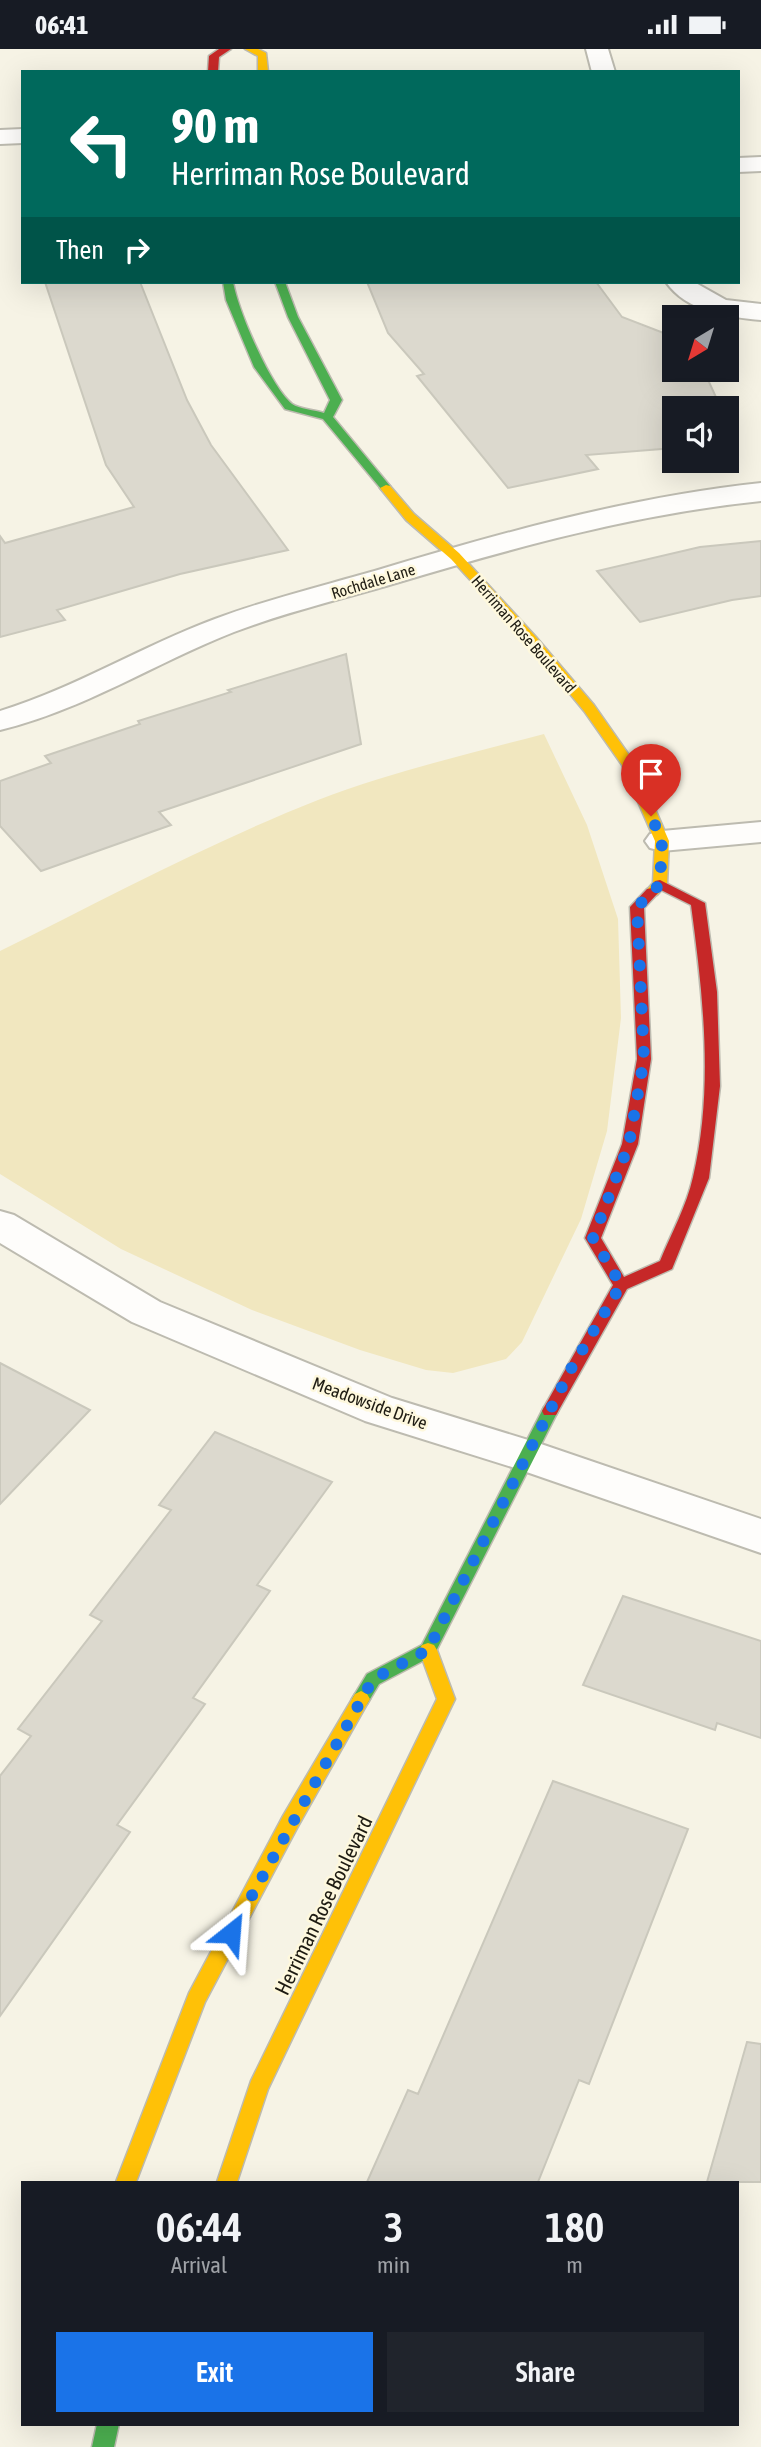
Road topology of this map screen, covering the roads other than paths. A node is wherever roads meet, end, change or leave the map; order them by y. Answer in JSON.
{"nodes":[{"id":1,"x":226,"y":49,"type":"edge"},
{"id":2,"x":250,"y":49,"type":"edge"},
{"id":3,"x":597,"y":49,"type":"edge"},
{"id":4,"x":213,"y":70,"type":"edge"},
{"id":5,"x":263,"y":70,"type":"edge"},
{"id":6,"x":603,"y":70,"type":"edge"},
{"id":7,"x":21,"y":136,"type":"edge"},
{"id":8,"x":0,"y":137,"type":"edge"},
{"id":9,"x":761,"y":164,"type":"edge"},
{"id":10,"x":740,"y":165,"type":"edge"},
{"id":11,"x":228,"y":284,"type":"edge"},
{"id":12,"x":281,"y":284,"type":"edge"},
{"id":13,"x":681,"y":284,"type":"edge"},
{"id":14,"x":761,"y":312,"type":"edge"},
{"id":15,"x":327,"y":417,"type":"junction"},
{"id":16,"x":761,"y":492,"type":"edge"},
{"id":17,"x":454,"y":556,"type":"junction"},
{"id":18,"x":0,"y":722,"type":"edge"},
{"id":19,"x":761,"y":832,"type":"edge"},
{"id":20,"x":662,"y":841,"type":"junction"},
{"id":21,"x":660,"y":884,"type":"junction"},
{"id":22,"x":0,"y":1225,"type":"edge"},
{"id":23,"x":621,"y":1285,"type":"junction"},
{"id":24,"x":526,"y":1455,"type":"junction"},
{"id":25,"x":761,"y":1536,"type":"edge"},
{"id":26,"x":428,"y":1650,"type":"junction"},
{"id":27,"x":126,"y":2181,"type":"edge"},
{"id":28,"x":226,"y":2181,"type":"edge"},
{"id":29,"x":108,"y":2426,"type":"edge"},
{"id":30,"x":103,"y":2447,"type":"edge"}],
"edges":[{"from":1,"to":4,"type":"street"},
{"from":2,"to":5,"type":"street"},
{"from":3,"to":6,"type":"street"},
{"from":7,"to":8,"type":"street"},
{"from":9,"to":10,"type":"street"},
{"from":11,"to":15,"type":"street"},
{"from":12,"to":15,"type":"street"},
{"from":13,"to":14,"type":"street"},
{"from":15,"to":17,"type":"street","name":"Herriman Rose Boulevard"},
{"from":16,"to":17,"type":"street","name":"Rochdale Lane"},
{"from":17,"to":18,"type":"street","name":"Rochdale Lane"},
{"from":17,"to":20,"type":"street","name":"Herriman Rose Boulevard"},
{"from":19,"to":20,"type":"street"},
{"from":20,"to":21,"type":"street","name":"Herriman Rose Boulevard"},
{"from":21,"to":23,"type":"street"},
{"from":21,"to":23,"type":"street"},
{"from":22,"to":24,"type":"street","name":"Meadowside Drive"},
{"from":23,"to":24,"type":"street"},
{"from":24,"to":25,"type":"street","name":"Meadowside Drive"},
{"from":24,"to":26,"type":"street"},
{"from":26,"to":27,"type":"street"},
{"from":26,"to":28,"type":"street","name":"Herriman Rose Boulevard"},
{"from":29,"to":30,"type":"street"}]}
